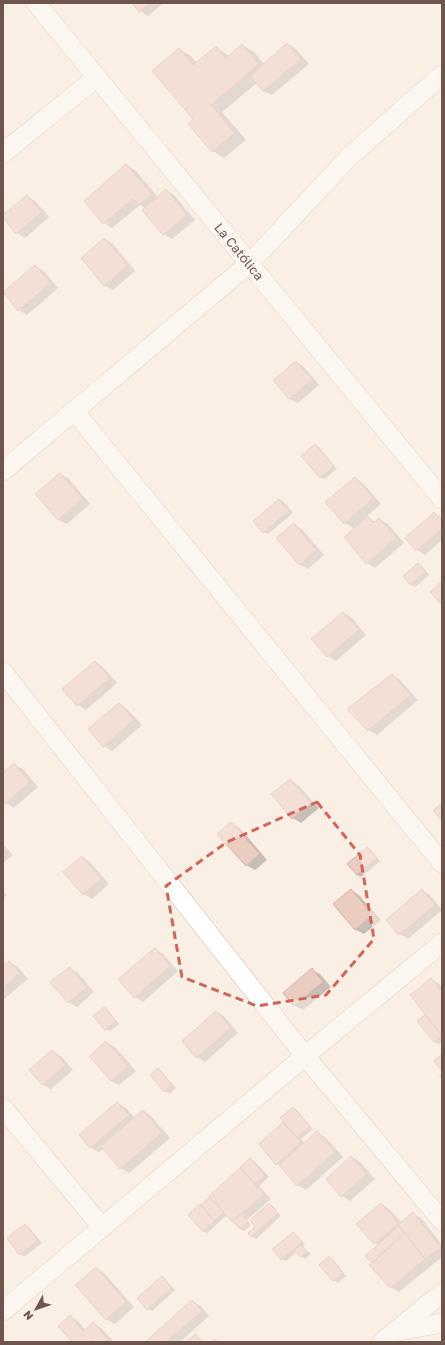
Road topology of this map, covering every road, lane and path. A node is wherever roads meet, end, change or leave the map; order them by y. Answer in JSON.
{"nodes":[{"id":1,"x":36,"y":3,"type":"edge"},
{"id":2,"x":442,"y":75,"type":"edge"},
{"id":3,"x":97,"y":77,"type":"junction"},
{"id":4,"x":3,"y":153,"type":"edge"},
{"id":5,"x":250,"y":263,"type":"junction"},
{"id":6,"x":74,"y":411,"type":"junction"},
{"id":7,"x":3,"y":471,"type":"edge"},
{"id":8,"x":442,"y":499,"type":"edge"},
{"id":9,"x":3,"y":672,"type":"edge"},
{"id":10,"x":442,"y":863,"type":"edge"},
{"id":11,"x":442,"y":943,"type":"edge"},
{"id":12,"x":305,"y":1056,"type":"junction"},
{"id":13,"x":3,"y":1108,"type":"edge"},
{"id":14,"x":442,"y":1221,"type":"edge"},
{"id":15,"x":102,"y":1227,"type":"junction"},
{"id":16,"x":442,"y":1293,"type":"edge"},
{"id":17,"x":3,"y":1311,"type":"edge"},
{"id":18,"x":442,"y":1323,"type":"edge"},
{"id":19,"x":388,"y":1337,"type":"edge"}],
"edges":[{"from":1,"to":3,"type":"street","name":"La Católica"},
{"from":2,"to":5,"type":"street"},
{"from":3,"to":4,"type":"street"},
{"from":3,"to":5,"type":"street","name":"La Católica"},
{"from":5,"to":6,"type":"street"},
{"from":5,"to":8,"type":"street","name":"La Católica"},
{"from":6,"to":7,"type":"street"},
{"from":6,"to":10,"type":"street"},
{"from":9,"to":12,"type":"street"},
{"from":11,"to":12,"type":"street"},
{"from":12,"to":14,"type":"street"},
{"from":12,"to":15,"type":"street"},
{"from":13,"to":15,"type":"street"},
{"from":15,"to":17,"type":"street"},
{"from":16,"to":19,"type":"street"},
{"from":18,"to":19,"type":"street"}]}
